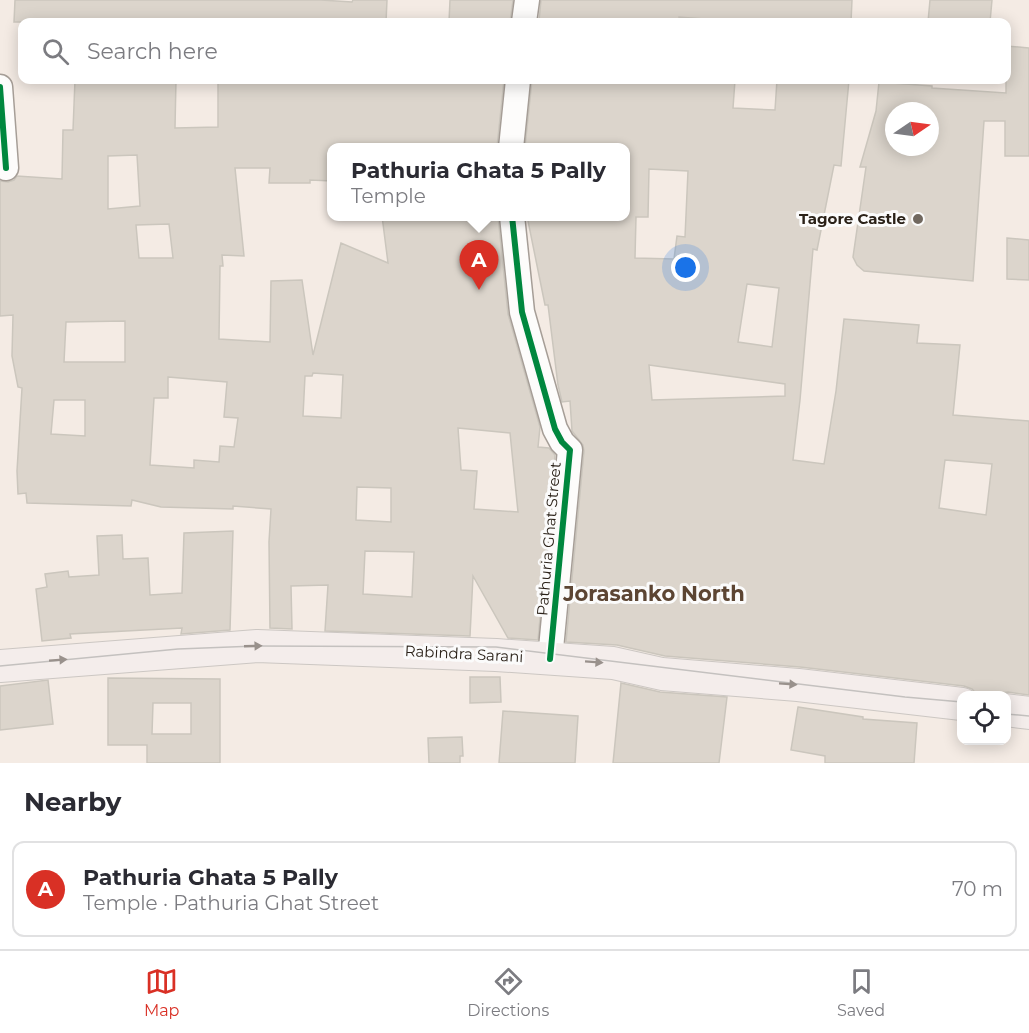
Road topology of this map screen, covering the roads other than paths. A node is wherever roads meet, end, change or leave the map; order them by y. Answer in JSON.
{"nodes":[{"id":1,"x":527,"y":0,"type":"edge"},
{"id":2,"x":525,"y":18,"type":"edge"},
{"id":3,"x":518,"y":84,"type":"edge"},
{"id":4,"x":0,"y":87,"type":"edge"},
{"id":5,"x":511,"y":143,"type":"edge"},
{"id":6,"x":6,"y":168,"type":"dead end"},
{"id":7,"x":513,"y":221,"type":"edge"},
{"id":8,"x":550,"y":659,"type":"junction"},
{"id":9,"x":0,"y":666,"type":"edge"},
{"id":10,"x":957,"y":703,"type":"edge"},
{"id":11,"x":1011,"y":711,"type":"edge"},
{"id":12,"x":1029,"y":713,"type":"edge"}],
"edges":[{"from":1,"to":2,"type":"street"},
{"from":3,"to":5,"type":"street"},
{"from":4,"to":6,"type":"street"},
{"from":7,"to":8,"type":"street","name":"Pathuria Ghat Street"},
{"from":9,"to":8,"type":"main road","name":"Rabindra Sarani","one_way":true},
{"from":8,"to":10,"type":"main road","name":"Rabindra Sarani","one_way":true},
{"from":11,"to":12,"type":"main road"}]}
